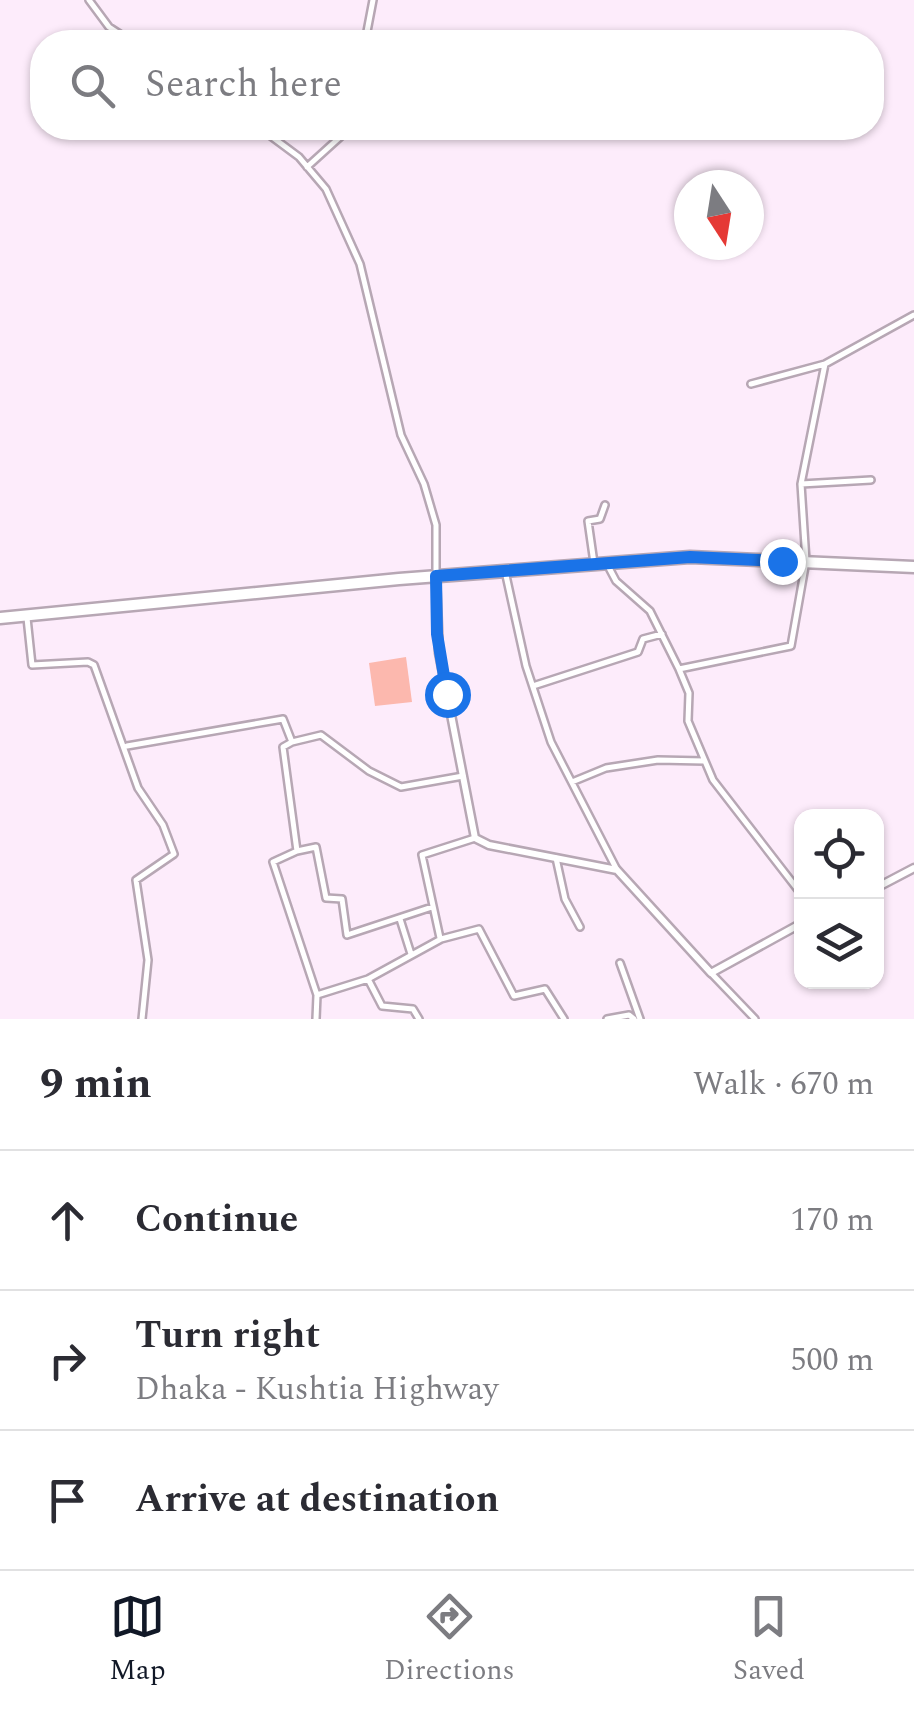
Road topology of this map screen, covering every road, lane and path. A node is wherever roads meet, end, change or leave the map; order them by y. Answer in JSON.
{"nodes":[{"id":1,"x":89,"y":0,"type":"edge"},
{"id":2,"x":373,"y":0,"type":"edge"},
{"id":3,"x":114,"y":30,"type":"edge"},
{"id":4,"x":367,"y":30,"type":"edge"},
{"id":5,"x":275,"y":140,"type":"edge"},
{"id":6,"x":336,"y":140,"type":"edge"},
{"id":7,"x":307,"y":166,"type":"junction"},
{"id":8,"x":914,"y":315,"type":"edge"},
{"id":9,"x":826,"y":364,"type":"junction"},
{"id":10,"x":751,"y":384,"type":"dead end"},
{"id":11,"x":871,"y":480,"type":"dead end"},
{"id":12,"x":801,"y":484,"type":"junction"},
{"id":13,"x":605,"y":506,"type":"dead end"},
{"id":14,"x":806,"y":561,"type":"junction"},
{"id":15,"x":606,"y":562,"type":"junction"},
{"id":16,"x":594,"y":563,"type":"junction"},
{"id":17,"x":914,"y":567,"type":"edge"},
{"id":18,"x":505,"y":570,"type":"junction"},
{"id":19,"x":436,"y":576,"type":"junction"},
{"id":20,"x":27,"y":616,"type":"junction"},
{"id":21,"x":0,"y":618,"type":"edge"},
{"id":22,"x":662,"y":634,"type":"junction"},
{"id":23,"x":678,"y":670,"type":"junction"},
{"id":24,"x":533,"y":686,"type":"junction"},
{"id":25,"x":292,"y":742,"type":"junction"},
{"id":26,"x":126,"y":746,"type":"junction"},
{"id":27,"x":704,"y":761,"type":"junction"},
{"id":28,"x":466,"y":775,"type":"junction"},
{"id":29,"x":572,"y":782,"type":"junction"},
{"id":30,"x":476,"y":838,"type":"junction"},
{"id":31,"x":296,"y":850,"type":"junction"},
{"id":32,"x":556,"y":858,"type":"junction"},
{"id":33,"x":914,"y":868,"type":"edge"},
{"id":34,"x":617,"y":870,"type":"junction"},
{"id":35,"x":794,"y":883,"type":"edge"},
{"id":36,"x":884,"y":884,"type":"edge"},
{"id":37,"x":432,"y":906,"type":"junction"},
{"id":38,"x":400,"y":919,"type":"junction"},
{"id":39,"x":580,"y":927,"type":"dead end"},
{"id":40,"x":794,"y":927,"type":"edge"},
{"id":41,"x":440,"y":939,"type":"junction"},
{"id":42,"x":412,"y":954,"type":"junction"},
{"id":43,"x":620,"y":963,"type":"dead end"},
{"id":44,"x":711,"y":973,"type":"junction"},
{"id":45,"x":368,"y":979,"type":"junction"},
{"id":46,"x":317,"y":995,"type":"junction"},
{"id":47,"x":142,"y":1019,"type":"edge"},
{"id":48,"x":316,"y":1019,"type":"edge"},
{"id":49,"x":420,"y":1019,"type":"edge"},
{"id":50,"x":564,"y":1019,"type":"edge"},
{"id":51,"x":608,"y":1019,"type":"edge"},
{"id":52,"x":637,"y":1019,"type":"edge"},
{"id":53,"x":755,"y":1019,"type":"edge"}],
"edges":[{"from":1,"to":3,"type":"street"},
{"from":2,"to":4,"type":"street"},
{"from":5,"to":7,"type":"street"},
{"from":6,"to":7,"type":"street"},
{"from":7,"to":19,"type":"street"},
{"from":8,"to":9,"type":"street"},
{"from":9,"to":10,"type":"street"},
{"from":9,"to":12,"type":"street"},
{"from":11,"to":12,"type":"street"},
{"from":12,"to":14,"type":"street"},
{"from":13,"to":16,"type":"street"},
{"from":14,"to":15,"type":"main road"},
{"from":14,"to":17,"type":"main road"},
{"from":14,"to":23,"type":"street"},
{"from":15,"to":16,"type":"main road"},
{"from":15,"to":22,"type":"street"},
{"from":16,"to":18,"type":"main road"},
{"from":18,"to":19,"type":"main road"},
{"from":18,"to":24,"type":"street"},
{"from":19,"to":20,"type":"main road"},
{"from":19,"to":28,"type":"street"},
{"from":20,"to":21,"type":"main road"},
{"from":20,"to":26,"type":"street"},
{"from":22,"to":23,"type":"street"},
{"from":22,"to":24,"type":"street"},
{"from":23,"to":27,"type":"street"},
{"from":24,"to":29,"type":"street"},
{"from":25,"to":26,"type":"street"},
{"from":25,"to":28,"type":"street"},
{"from":25,"to":31,"type":"street"},
{"from":26,"to":47,"type":"street"},
{"from":27,"to":29,"type":"street"},
{"from":27,"to":35,"type":"street"},
{"from":28,"to":30,"type":"street"},
{"from":29,"to":34,"type":"street"},
{"from":30,"to":32,"type":"street"},
{"from":30,"to":37,"type":"street"},
{"from":31,"to":38,"type":"street"},
{"from":31,"to":46,"type":"street"},
{"from":32,"to":34,"type":"street"},
{"from":32,"to":39,"type":"street"},
{"from":33,"to":36,"type":"street"},
{"from":34,"to":44,"type":"street"},
{"from":37,"to":38,"type":"street"},
{"from":37,"to":41,"type":"street"},
{"from":38,"to":42,"type":"street"},
{"from":40,"to":44,"type":"street"},
{"from":41,"to":42,"type":"street"},
{"from":41,"to":50,"type":"street"},
{"from":42,"to":45,"type":"street"},
{"from":43,"to":52,"type":"street"},
{"from":44,"to":53,"type":"street"},
{"from":45,"to":46,"type":"street"},
{"from":45,"to":49,"type":"street"},
{"from":46,"to":48,"type":"street"},
{"from":51,"to":52,"type":"street"}]}
